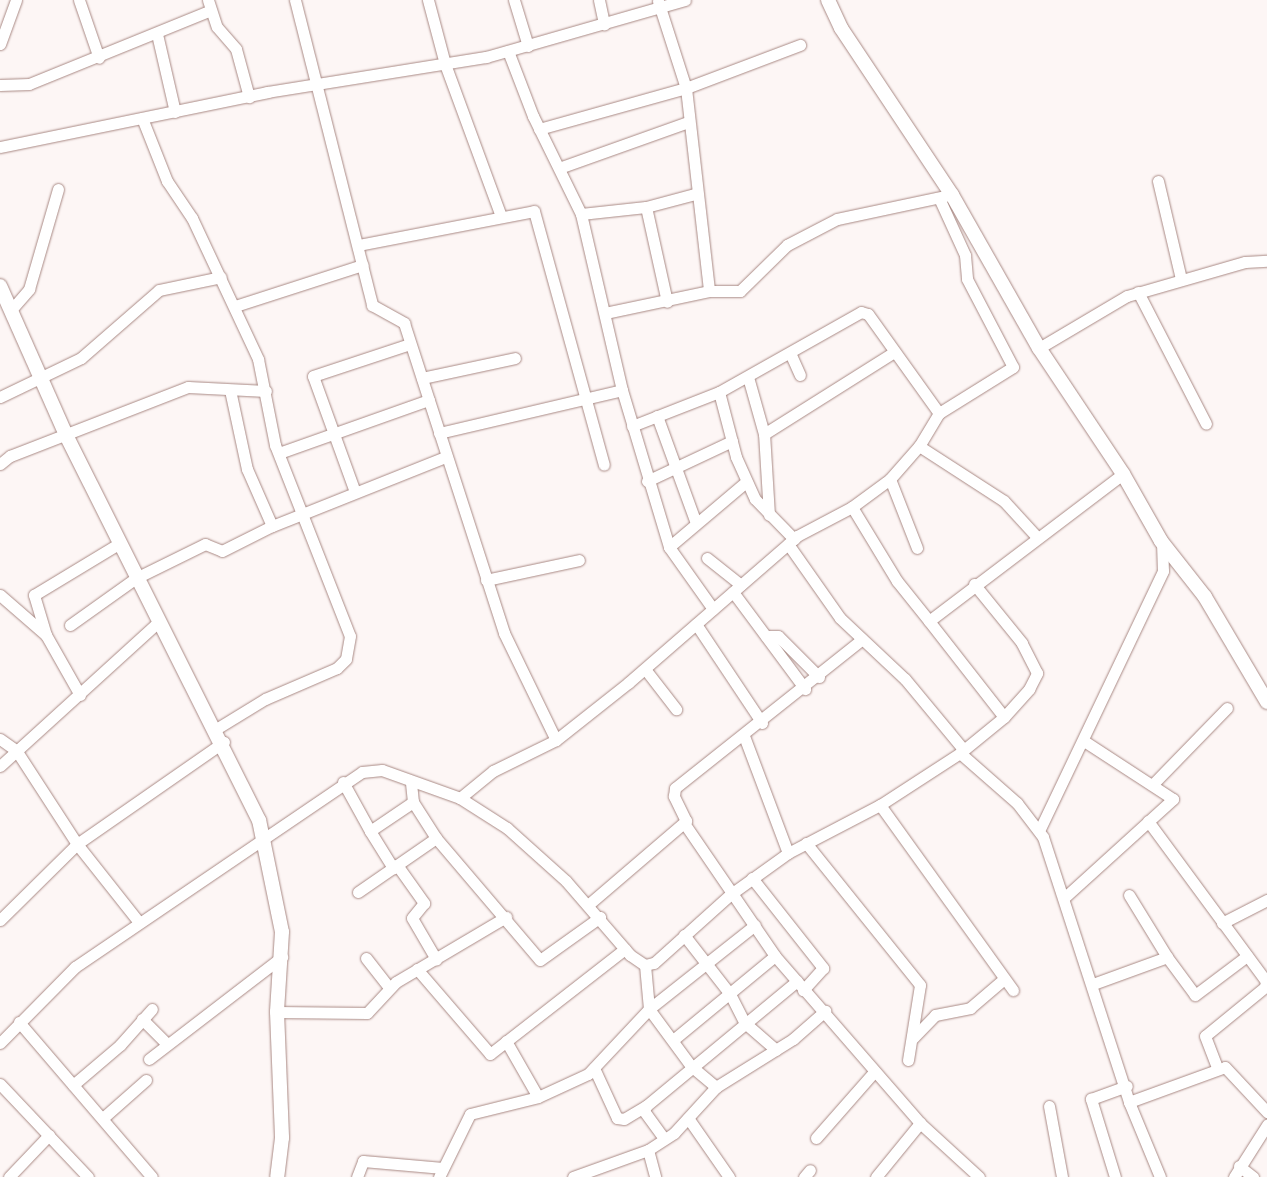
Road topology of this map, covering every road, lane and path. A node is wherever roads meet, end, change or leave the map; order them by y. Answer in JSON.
{"nodes":[{"id":1,"x":16,"y":0,"type":"edge"},
{"id":2,"x":79,"y":0,"type":"edge"},
{"id":3,"x":295,"y":0,"type":"edge"},
{"id":4,"x":428,"y":0,"type":"edge"},
{"id":5,"x":514,"y":0,"type":"edge"},
{"id":6,"x":599,"y":0,"type":"edge"},
{"id":7,"x":685,"y":0,"type":"edge"},
{"id":8,"x":828,"y":0,"type":"edge"},
{"id":9,"x":659,"y":4,"type":"edge"},
{"id":10,"x":210,"y":5,"type":"edge"},
{"id":11,"x":604,"y":24,"type":"junction"},
{"id":12,"x":157,"y":34,"type":"junction"},
{"id":13,"x":0,"y":44,"type":"edge"},
{"id":14,"x":800,"y":45,"type":"dead end"},
{"id":15,"x":528,"y":46,"type":"junction"},
{"id":16,"x":508,"y":51,"type":"junction"},
{"id":17,"x":99,"y":58,"type":"junction"},
{"id":18,"x":445,"y":64,"type":"junction"},
{"id":19,"x":316,"y":84,"type":"junction"},
{"id":20,"x":0,"y":85,"type":"edge"},
{"id":21,"x":686,"y":88,"type":"junction"},
{"id":22,"x":249,"y":97,"type":"junction"},
{"id":23,"x":175,"y":112,"type":"junction"},
{"id":24,"x":142,"y":118,"type":"junction"},
{"id":25,"x":688,"y":122,"type":"junction"},
{"id":26,"x":539,"y":129,"type":"junction"},
{"id":27,"x":0,"y":147,"type":"edge"},
{"id":28,"x":559,"y":168,"type":"junction"},
{"id":29,"x":1158,"y":181,"type":"dead end"},
{"id":30,"x":58,"y":189,"type":"dead end"},
{"id":31,"x":695,"y":194,"type":"junction"},
{"id":32,"x":946,"y":196,"type":"junction"},
{"id":33,"x":646,"y":207,"type":"junction"},
{"id":34,"x":580,"y":214,"type":"junction"},
{"id":35,"x":501,"y":216,"type":"junction"},
{"id":36,"x":358,"y":245,"type":"junction"},
{"id":37,"x":1267,"y":262,"type":"edge"},
{"id":38,"x":363,"y":265,"type":"junction"},
{"id":39,"x":221,"y":277,"type":"junction"},
{"id":40,"x":1181,"y":279,"type":"junction"},
{"id":41,"x":0,"y":286,"type":"edge"},
{"id":42,"x":709,"y":291,"type":"junction"},
{"id":43,"x":1138,"y":292,"type":"junction"},
{"id":44,"x":667,"y":302,"type":"junction"},
{"id":45,"x":235,"y":306,"type":"junction"},
{"id":46,"x":11,"y":310,"type":"junction"},
{"id":47,"x":604,"y":313,"type":"junction"},
{"id":48,"x":410,"y":344,"type":"junction"},
{"id":49,"x":1039,"y":348,"type":"junction"},
{"id":50,"x":894,"y":352,"type":"junction"},
{"id":51,"x":791,"y":355,"type":"junction"},
{"id":52,"x":515,"y":358,"type":"dead end"},
{"id":53,"x":800,"y":375,"type":"dead end"},
{"id":54,"x":748,"y":377,"type":"junction"},
{"id":55,"x":43,"y":378,"type":"junction"},
{"id":56,"x":422,"y":378,"type":"junction"},
{"id":57,"x":230,"y":390,"type":"junction"},
{"id":58,"x":622,"y":390,"type":"junction"},
{"id":59,"x":266,"y":391,"type":"junction"},
{"id":60,"x":719,"y":392,"type":"junction"},
{"id":61,"x":0,"y":397,"type":"edge"},
{"id":62,"x":589,"y":398,"type":"junction"},
{"id":63,"x":429,"y":400,"type":"junction"},
{"id":64,"x":938,"y":412,"type":"junction"},
{"id":65,"x":657,"y":416,"type":"junction"},
{"id":66,"x":1206,"y":424,"type":"dead end"},
{"id":67,"x":632,"y":426,"type":"junction"},
{"id":68,"x":332,"y":431,"type":"junction"},
{"id":69,"x":439,"y":433,"type":"junction"},
{"id":70,"x":66,"y":434,"type":"junction"},
{"id":71,"x":764,"y":434,"type":"junction"},
{"id":72,"x":732,"y":441,"type":"junction"},
{"id":73,"x":919,"y":446,"type":"junction"},
{"id":74,"x":279,"y":453,"type":"junction"},
{"id":75,"x":445,"y":457,"type":"junction"},
{"id":76,"x":0,"y":464,"type":"edge"},
{"id":77,"x":604,"y":465,"type":"dead end"},
{"id":78,"x":673,"y":469,"type":"junction"},
{"id":79,"x":1123,"y":474,"type":"junction"},
{"id":80,"x":890,"y":479,"type":"junction"},
{"id":81,"x":647,"y":481,"type":"junction"},
{"id":82,"x":746,"y":482,"type":"junction"},
{"id":83,"x":355,"y":492,"type":"junction"},
{"id":84,"x":852,"y":507,"type":"junction"},
{"id":85,"x":303,"y":513,"type":"junction"},
{"id":86,"x":769,"y":515,"type":"junction"},
{"id":87,"x":696,"y":523,"type":"junction"},
{"id":88,"x":272,"y":526,"type":"junction"},
{"id":89,"x":1037,"y":537,"type":"junction"},
{"id":90,"x":1162,"y":541,"type":"junction"},
{"id":91,"x":791,"y":542,"type":"junction"},
{"id":92,"x":120,"y":543,"type":"junction"},
{"id":93,"x":669,"y":547,"type":"junction"},
{"id":94,"x":917,"y":548,"type":"dead end"},
{"id":95,"x":707,"y":558,"type":"dead end"},
{"id":96,"x":579,"y":560,"type":"dead end"},
{"id":97,"x":136,"y":578,"type":"junction"},
{"id":98,"x":486,"y":580,"type":"junction"},
{"id":99,"x":974,"y":584,"type":"junction"},
{"id":100,"x":737,"y":588,"type":"junction"},
{"id":101,"x":0,"y":595,"type":"edge"},
{"id":102,"x":713,"y":609,"type":"junction"},
{"id":103,"x":929,"y":621,"type":"junction"},
{"id":104,"x":158,"y":622,"type":"junction"},
{"id":105,"x":696,"y":624,"type":"junction"},
{"id":106,"x":70,"y":625,"type":"dead end"},
{"id":107,"x":46,"y":635,"type":"junction"},
{"id":108,"x":766,"y":636,"type":"junction"},
{"id":109,"x":862,"y":640,"type":"junction"},
{"id":110,"x":645,"y":669,"type":"junction"},
{"id":111,"x":819,"y":677,"type":"junction"},
{"id":112,"x":805,"y":689,"type":"junction"},
{"id":113,"x":80,"y":695,"type":"junction"},
{"id":114,"x":1267,"y":702,"type":"edge"},
{"id":115,"x":1227,"y":708,"type":"dead end"},
{"id":116,"x":676,"y":710,"type":"dead end"},
{"id":117,"x":1004,"y":717,"type":"junction"},
{"id":118,"x":762,"y":723,"type":"junction"},
{"id":119,"x":216,"y":729,"type":"junction"},
{"id":120,"x":744,"y":736,"type":"junction"},
{"id":121,"x":0,"y":739,"type":"edge"},
{"id":122,"x":556,"y":740,"type":"junction"},
{"id":123,"x":224,"y":742,"type":"junction"},
{"id":124,"x":1084,"y":742,"type":"junction"},
{"id":125,"x":16,"y":750,"type":"junction"},
{"id":126,"x":961,"y":751,"type":"junction"},
{"id":127,"x":0,"y":766,"type":"edge"},
{"id":128,"x":343,"y":782,"type":"junction"},
{"id":129,"x":411,"y":783,"type":"junction"},
{"id":130,"x":1153,"y":784,"type":"junction"},
{"id":131,"x":460,"y":798,"type":"junction"},
{"id":132,"x":414,"y":802,"type":"junction"},
{"id":133,"x":880,"y":805,"type":"junction"},
{"id":134,"x":1148,"y":821,"type":"junction"},
{"id":135,"x":684,"y":823,"type":"junction"},
{"id":136,"x":370,"y":831,"type":"junction"},
{"id":137,"x":1040,"y":831,"type":"junction"},
{"id":138,"x":261,"y":836,"type":"junction"},
{"id":139,"x":436,"y":838,"type":"junction"},
{"id":140,"x":806,"y":843,"type":"junction"},
{"id":141,"x":77,"y":844,"type":"junction"},
{"id":142,"x":788,"y":854,"type":"junction"},
{"id":143,"x":395,"y":866,"type":"junction"},
{"id":144,"x":752,"y":878,"type":"junction"},
{"id":145,"x":358,"y":892,"type":"dead end"},
{"id":146,"x":731,"y":894,"type":"junction"},
{"id":147,"x":1129,"y":895,"type":"dead end"},
{"id":148,"x":1065,"y":897,"type":"junction"},
{"id":149,"x":1267,"y":900,"type":"edge"},
{"id":150,"x":588,"y":904,"type":"junction"},
{"id":151,"x":506,"y":917,"type":"junction"},
{"id":152,"x":600,"y":917,"type":"junction"},
{"id":153,"x":0,"y":920,"type":"edge"},
{"id":154,"x":138,"y":921,"type":"junction"},
{"id":155,"x":1222,"y":924,"type":"junction"},
{"id":156,"x":754,"y":925,"type":"junction"},
{"id":157,"x":684,"y":936,"type":"junction"},
{"id":158,"x":625,"y":949,"type":"junction"},
{"id":159,"x":774,"y":956,"type":"junction"},
{"id":160,"x":1247,"y":956,"type":"junction"},
{"id":161,"x":282,"y":957,"type":"junction"},
{"id":162,"x":1167,"y":957,"type":"junction"},
{"id":163,"x":366,"y":958,"type":"dead end"},
{"id":164,"x":436,"y":959,"type":"junction"},
{"id":165,"x":706,"y":964,"type":"junction"},
{"id":166,"x":644,"y":965,"type":"junction"},
{"id":167,"x":417,"y":969,"type":"junction"},
{"id":168,"x":1004,"y":979,"type":"junction"},
{"id":169,"x":1093,"y":984,"type":"junction"},
{"id":170,"x":800,"y":985,"type":"junction"},
{"id":171,"x":389,"y":988,"type":"junction"},
{"id":172,"x":1012,"y":990,"type":"dead end"},
{"id":173,"x":730,"y":994,"type":"junction"},
{"id":174,"x":152,"y":1009,"type":"dead end"},
{"id":175,"x":648,"y":1009,"type":"junction"},
{"id":176,"x":825,"y":1011,"type":"junction"},
{"id":177,"x":277,"y":1012,"type":"junction"},
{"id":178,"x":142,"y":1019,"type":"junction"},
{"id":179,"x":19,"y":1022,"type":"junction"},
{"id":180,"x":745,"y":1023,"type":"junction"},
{"id":181,"x":912,"y":1039,"type":"junction"},
{"id":182,"x":673,"y":1040,"type":"junction"},
{"id":183,"x":506,"y":1041,"type":"junction"},
{"id":184,"x":0,"y":1043,"type":"edge"},
{"id":185,"x":167,"y":1044,"type":"junction"},
{"id":186,"x":776,"y":1050,"type":"junction"},
{"id":187,"x":149,"y":1059,"type":"dead end"},
{"id":188,"x":908,"y":1060,"type":"dead end"},
{"id":189,"x":691,"y":1066,"type":"junction"},
{"id":190,"x":594,"y":1068,"type":"junction"},
{"id":191,"x":1217,"y":1068,"type":"junction"},
{"id":192,"x":874,"y":1072,"type":"junction"},
{"id":193,"x":146,"y":1080,"type":"dead end"},
{"id":194,"x":0,"y":1084,"type":"edge"},
{"id":195,"x":73,"y":1085,"type":"junction"},
{"id":196,"x":1127,"y":1086,"type":"junction"},
{"id":197,"x":716,"y":1087,"type":"junction"},
{"id":198,"x":538,"y":1097,"type":"junction"},
{"id":199,"x":1129,"y":1102,"type":"junction"},
{"id":200,"x":646,"y":1106,"type":"junction"},
{"id":201,"x":1049,"y":1106,"type":"dead end"},
{"id":202,"x":1267,"y":1112,"type":"edge"},
{"id":203,"x":104,"y":1117,"type":"junction"},
{"id":204,"x":688,"y":1118,"type":"junction"},
{"id":205,"x":920,"y":1123,"type":"junction"},
{"id":206,"x":1267,"y":1125,"type":"edge"},
{"id":207,"x":49,"y":1135,"type":"junction"},
{"id":208,"x":663,"y":1137,"type":"junction"},
{"id":209,"x":816,"y":1138,"type":"dead end"},
{"id":210,"x":648,"y":1150,"type":"junction"},
{"id":211,"x":1239,"y":1166,"type":"junction"},
{"id":212,"x":441,"y":1173,"type":"edge"},
{"id":213,"x":9,"y":1177,"type":"edge"},
{"id":214,"x":88,"y":1177,"type":"edge"},
{"id":215,"x":152,"y":1177,"type":"edge"},
{"id":216,"x":276,"y":1177,"type":"edge"},
{"id":217,"x":357,"y":1177,"type":"edge"},
{"id":218,"x":573,"y":1177,"type":"edge"},
{"id":219,"x":655,"y":1177,"type":"edge"},
{"id":220,"x":730,"y":1177,"type":"edge"},
{"id":221,"x":876,"y":1177,"type":"edge"},
{"id":222,"x":980,"y":1177,"type":"edge"},
{"id":223,"x":1062,"y":1177,"type":"edge"},
{"id":224,"x":1114,"y":1177,"type":"edge"},
{"id":225,"x":1160,"y":1177,"type":"edge"},
{"id":226,"x":1234,"y":1177,"type":"edge"},
{"id":227,"x":1253,"y":1177,"type":"edge"}],
"edges":[{"from":1,"to":13,"type":"street"},
{"from":2,"to":17,"type":"street"},
{"from":3,"to":19,"type":"street"},
{"from":4,"to":18,"type":"street"},
{"from":5,"to":15,"type":"street"},
{"from":6,"to":11,"type":"street"},
{"from":7,"to":9,"type":"street"},
{"from":8,"to":32,"type":"street"},
{"from":9,"to":11,"type":"street"},
{"from":9,"to":21,"type":"street"},
{"from":10,"to":12,"type":"street"},
{"from":10,"to":22,"type":"street"},
{"from":11,"to":15,"type":"street"},
{"from":12,"to":17,"type":"street"},
{"from":12,"to":23,"type":"street"},
{"from":14,"to":21,"type":"street"},
{"from":15,"to":16,"type":"street"},
{"from":16,"to":18,"type":"street"},
{"from":16,"to":26,"type":"street"},
{"from":17,"to":20,"type":"street"},
{"from":18,"to":19,"type":"street"},
{"from":18,"to":35,"type":"street"},
{"from":19,"to":22,"type":"street"},
{"from":19,"to":36,"type":"street"},
{"from":21,"to":25,"type":"street"},
{"from":21,"to":26,"type":"street"},
{"from":22,"to":23,"type":"street"},
{"from":23,"to":24,"type":"street"},
{"from":24,"to":27,"type":"street"},
{"from":24,"to":39,"type":"street"},
{"from":25,"to":28,"type":"street"},
{"from":25,"to":31,"type":"street"},
{"from":26,"to":28,"type":"street"},
{"from":28,"to":34,"type":"street"},
{"from":29,"to":40,"type":"street"},
{"from":30,"to":46,"type":"street"},
{"from":31,"to":33,"type":"street"},
{"from":31,"to":42,"type":"street"},
{"from":32,"to":42,"type":"street"},
{"from":32,"to":49,"type":"street"},
{"from":32,"to":64,"type":"street"},
{"from":33,"to":34,"type":"street"},
{"from":33,"to":44,"type":"street"},
{"from":34,"to":47,"type":"street"},
{"from":35,"to":36,"type":"street"},
{"from":35,"to":62,"type":"street"},
{"from":36,"to":38,"type":"street"},
{"from":37,"to":40,"type":"street"},
{"from":38,"to":45,"type":"street"},
{"from":38,"to":48,"type":"street"},
{"from":39,"to":45,"type":"street"},
{"from":39,"to":55,"type":"street"},
{"from":40,"to":43,"type":"street"},
{"from":41,"to":46,"type":"street"},
{"from":42,"to":44,"type":"street"},
{"from":43,"to":49,"type":"street"},
{"from":43,"to":66,"type":"street"},
{"from":44,"to":47,"type":"street"},
{"from":45,"to":59,"type":"street"},
{"from":46,"to":55,"type":"street"},
{"from":47,"to":58,"type":"street"},
{"from":48,"to":56,"type":"street"},
{"from":48,"to":68,"type":"street"},
{"from":49,"to":79,"type":"street"},
{"from":50,"to":51,"type":"street"},
{"from":50,"to":64,"type":"street"},
{"from":50,"to":71,"type":"street"},
{"from":51,"to":53,"type":"street"},
{"from":51,"to":54,"type":"street"},
{"from":52,"to":56,"type":"street"},
{"from":54,"to":60,"type":"street"},
{"from":54,"to":71,"type":"street"},
{"from":55,"to":61,"type":"street"},
{"from":55,"to":70,"type":"street"},
{"from":56,"to":63,"type":"street"},
{"from":57,"to":59,"type":"street"},
{"from":57,"to":70,"type":"street"},
{"from":57,"to":88,"type":"street"},
{"from":58,"to":62,"type":"street"},
{"from":58,"to":67,"type":"street"},
{"from":59,"to":74,"type":"street"},
{"from":60,"to":65,"type":"street"},
{"from":60,"to":72,"type":"street"},
{"from":62,"to":69,"type":"street"},
{"from":62,"to":77,"type":"street"},
{"from":63,"to":68,"type":"street"},
{"from":63,"to":69,"type":"street"},
{"from":64,"to":73,"type":"street"},
{"from":65,"to":67,"type":"street"},
{"from":65,"to":78,"type":"street"},
{"from":67,"to":81,"type":"street"},
{"from":68,"to":74,"type":"street"},
{"from":68,"to":83,"type":"street"},
{"from":69,"to":75,"type":"street"},
{"from":70,"to":76,"type":"street"},
{"from":70,"to":92,"type":"street"},
{"from":71,"to":86,"type":"street"},
{"from":72,"to":78,"type":"street"},
{"from":72,"to":82,"type":"street"},
{"from":73,"to":80,"type":"street"},
{"from":73,"to":89,"type":"street"},
{"from":74,"to":85,"type":"street"},
{"from":75,"to":83,"type":"street"},
{"from":75,"to":98,"type":"street"},
{"from":78,"to":81,"type":"street"},
{"from":78,"to":87,"type":"street"},
{"from":79,"to":89,"type":"street"},
{"from":79,"to":90,"type":"street"},
{"from":80,"to":84,"type":"street"},
{"from":80,"to":94,"type":"street"},
{"from":81,"to":93,"type":"street"},
{"from":82,"to":86,"type":"street"},
{"from":82,"to":87,"type":"street"},
{"from":83,"to":85,"type":"street"},
{"from":84,"to":91,"type":"street"},
{"from":84,"to":103,"type":"street"},
{"from":85,"to":88,"type":"street"},
{"from":85,"to":119,"type":"street"},
{"from":86,"to":91,"type":"street"},
{"from":87,"to":93,"type":"street"},
{"from":88,"to":97,"type":"street"},
{"from":89,"to":99,"type":"street"},
{"from":90,"to":114,"type":"street"},
{"from":90,"to":124,"type":"street"},
{"from":91,"to":100,"type":"street"},
{"from":91,"to":109,"type":"street"},
{"from":92,"to":97,"type":"street"},
{"from":92,"to":107,"type":"street"},
{"from":93,"to":102,"type":"street"},
{"from":95,"to":100,"type":"street"},
{"from":96,"to":98,"type":"street"},
{"from":97,"to":104,"type":"street"},
{"from":97,"to":106,"type":"street"},
{"from":98,"to":122,"type":"street"},
{"from":99,"to":103,"type":"street"},
{"from":99,"to":117,"type":"street"},
{"from":100,"to":102,"type":"street"},
{"from":100,"to":108,"type":"street"},
{"from":101,"to":107,"type":"street"},
{"from":102,"to":105,"type":"street"},
{"from":103,"to":117,"type":"street"},
{"from":104,"to":113,"type":"street"},
{"from":104,"to":119,"type":"street"},
{"from":105,"to":110,"type":"street"},
{"from":105,"to":118,"type":"street"},
{"from":107,"to":113,"type":"street"},
{"from":108,"to":111,"type":"street"},
{"from":108,"to":112,"type":"street"},
{"from":109,"to":111,"type":"street"},
{"from":109,"to":126,"type":"street"},
{"from":110,"to":116,"type":"street"},
{"from":110,"to":122,"type":"street"},
{"from":111,"to":112,"type":"street"},
{"from":112,"to":118,"type":"street"},
{"from":113,"to":125,"type":"street"},
{"from":115,"to":130,"type":"street"},
{"from":117,"to":126,"type":"street"},
{"from":118,"to":120,"type":"street"},
{"from":119,"to":123,"type":"street"},
{"from":120,"to":135,"type":"street"},
{"from":120,"to":142,"type":"street"},
{"from":121,"to":125,"type":"street"},
{"from":122,"to":131,"type":"street"},
{"from":123,"to":138,"type":"street"},
{"from":123,"to":141,"type":"street"},
{"from":124,"to":130,"type":"street"},
{"from":124,"to":137,"type":"street"},
{"from":125,"to":127,"type":"street"},
{"from":125,"to":141,"type":"street"},
{"from":126,"to":133,"type":"street"},
{"from":126,"to":137,"type":"street"},
{"from":128,"to":129,"type":"street"},
{"from":128,"to":136,"type":"street"},
{"from":128,"to":138,"type":"street"},
{"from":129,"to":131,"type":"street"},
{"from":129,"to":132,"type":"street"},
{"from":130,"to":134,"type":"street"},
{"from":131,"to":150,"type":"street"},
{"from":132,"to":136,"type":"street"},
{"from":132,"to":139,"type":"street"},
{"from":133,"to":140,"type":"street"},
{"from":133,"to":168,"type":"street"},
{"from":134,"to":148,"type":"street"},
{"from":134,"to":155,"type":"street"},
{"from":135,"to":146,"type":"street"},
{"from":135,"to":150,"type":"street"},
{"from":136,"to":143,"type":"street"},
{"from":137,"to":148,"type":"street"},
{"from":138,"to":154,"type":"street"},
{"from":138,"to":161,"type":"street"},
{"from":139,"to":143,"type":"street"},
{"from":139,"to":151,"type":"street"},
{"from":140,"to":142,"type":"street"},
{"from":140,"to":181,"type":"street"},
{"from":141,"to":153,"type":"street"},
{"from":141,"to":154,"type":"street"},
{"from":142,"to":144,"type":"street"},
{"from":143,"to":145,"type":"street"},
{"from":143,"to":164,"type":"street"},
{"from":144,"to":146,"type":"street"},
{"from":144,"to":170,"type":"street"},
{"from":146,"to":156,"type":"street"},
{"from":146,"to":157,"type":"street"},
{"from":147,"to":162,"type":"street"},
{"from":148,"to":169,"type":"street"},
{"from":149,"to":155,"type":"street"},
{"from":150,"to":152,"type":"street"},
{"from":151,"to":152,"type":"street"},
{"from":151,"to":164,"type":"street"},
{"from":152,"to":158,"type":"street"},
{"from":154,"to":179,"type":"street"},
{"from":155,"to":160,"type":"street"},
{"from":156,"to":159,"type":"street"},
{"from":156,"to":165,"type":"street"},
{"from":157,"to":165,"type":"street"},
{"from":157,"to":166,"type":"street"},
{"from":158,"to":166,"type":"street"},
{"from":158,"to":183,"type":"street"},
{"from":159,"to":170,"type":"street"},
{"from":159,"to":173,"type":"street"},
{"from":160,"to":162,"type":"street"},
{"from":160,"to":191,"type":"street"},
{"from":161,"to":177,"type":"street"},
{"from":161,"to":185,"type":"street"},
{"from":162,"to":169,"type":"street"},
{"from":163,"to":171,"type":"street"},
{"from":164,"to":167,"type":"street"},
{"from":165,"to":173,"type":"street"},
{"from":165,"to":175,"type":"street"},
{"from":166,"to":175,"type":"street"},
{"from":167,"to":171,"type":"street"},
{"from":167,"to":183,"type":"street"},
{"from":168,"to":172,"type":"street"},
{"from":168,"to":181,"type":"street"},
{"from":169,"to":196,"type":"street"},
{"from":170,"to":176,"type":"street"},
{"from":170,"to":180,"type":"street"},
{"from":171,"to":177,"type":"street"},
{"from":173,"to":180,"type":"street"},
{"from":173,"to":182,"type":"street"},
{"from":174,"to":178,"type":"street"},
{"from":175,"to":182,"type":"street"},
{"from":175,"to":190,"type":"street"},
{"from":176,"to":186,"type":"street"},
{"from":176,"to":192,"type":"street"},
{"from":177,"to":216,"type":"street"},
{"from":178,"to":185,"type":"street"},
{"from":178,"to":195,"type":"street"},
{"from":179,"to":184,"type":"street"},
{"from":179,"to":195,"type":"street"},
{"from":180,"to":186,"type":"street"},
{"from":180,"to":189,"type":"street"},
{"from":181,"to":188,"type":"street"},
{"from":182,"to":189,"type":"street"},
{"from":183,"to":198,"type":"street"},
{"from":185,"to":187,"type":"street"},
{"from":186,"to":197,"type":"street"},
{"from":189,"to":197,"type":"street"},
{"from":189,"to":200,"type":"street"},
{"from":190,"to":198,"type":"street"},
{"from":190,"to":200,"type":"street"},
{"from":191,"to":199,"type":"street"},
{"from":191,"to":202,"type":"street"},
{"from":192,"to":205,"type":"street"},
{"from":192,"to":209,"type":"street"},
{"from":193,"to":203,"type":"street"},
{"from":194,"to":207,"type":"street"},
{"from":195,"to":203,"type":"street"},
{"from":196,"to":199,"type":"street"},
{"from":196,"to":224,"type":"street"},
{"from":197,"to":204,"type":"street"},
{"from":198,"to":212,"type":"street"},
{"from":199,"to":225,"type":"street"},
{"from":200,"to":208,"type":"street"},
{"from":201,"to":223,"type":"street"},
{"from":203,"to":215,"type":"street"},
{"from":204,"to":208,"type":"street"},
{"from":204,"to":220,"type":"street"},
{"from":205,"to":221,"type":"street"},
{"from":205,"to":222,"type":"street"},
{"from":206,"to":211,"type":"street"},
{"from":207,"to":213,"type":"street"},
{"from":207,"to":214,"type":"street"},
{"from":208,"to":210,"type":"street"},
{"from":210,"to":218,"type":"street"},
{"from":210,"to":219,"type":"street"},
{"from":211,"to":226,"type":"street"},
{"from":211,"to":227,"type":"street"},
{"from":212,"to":217,"type":"street"}]}
